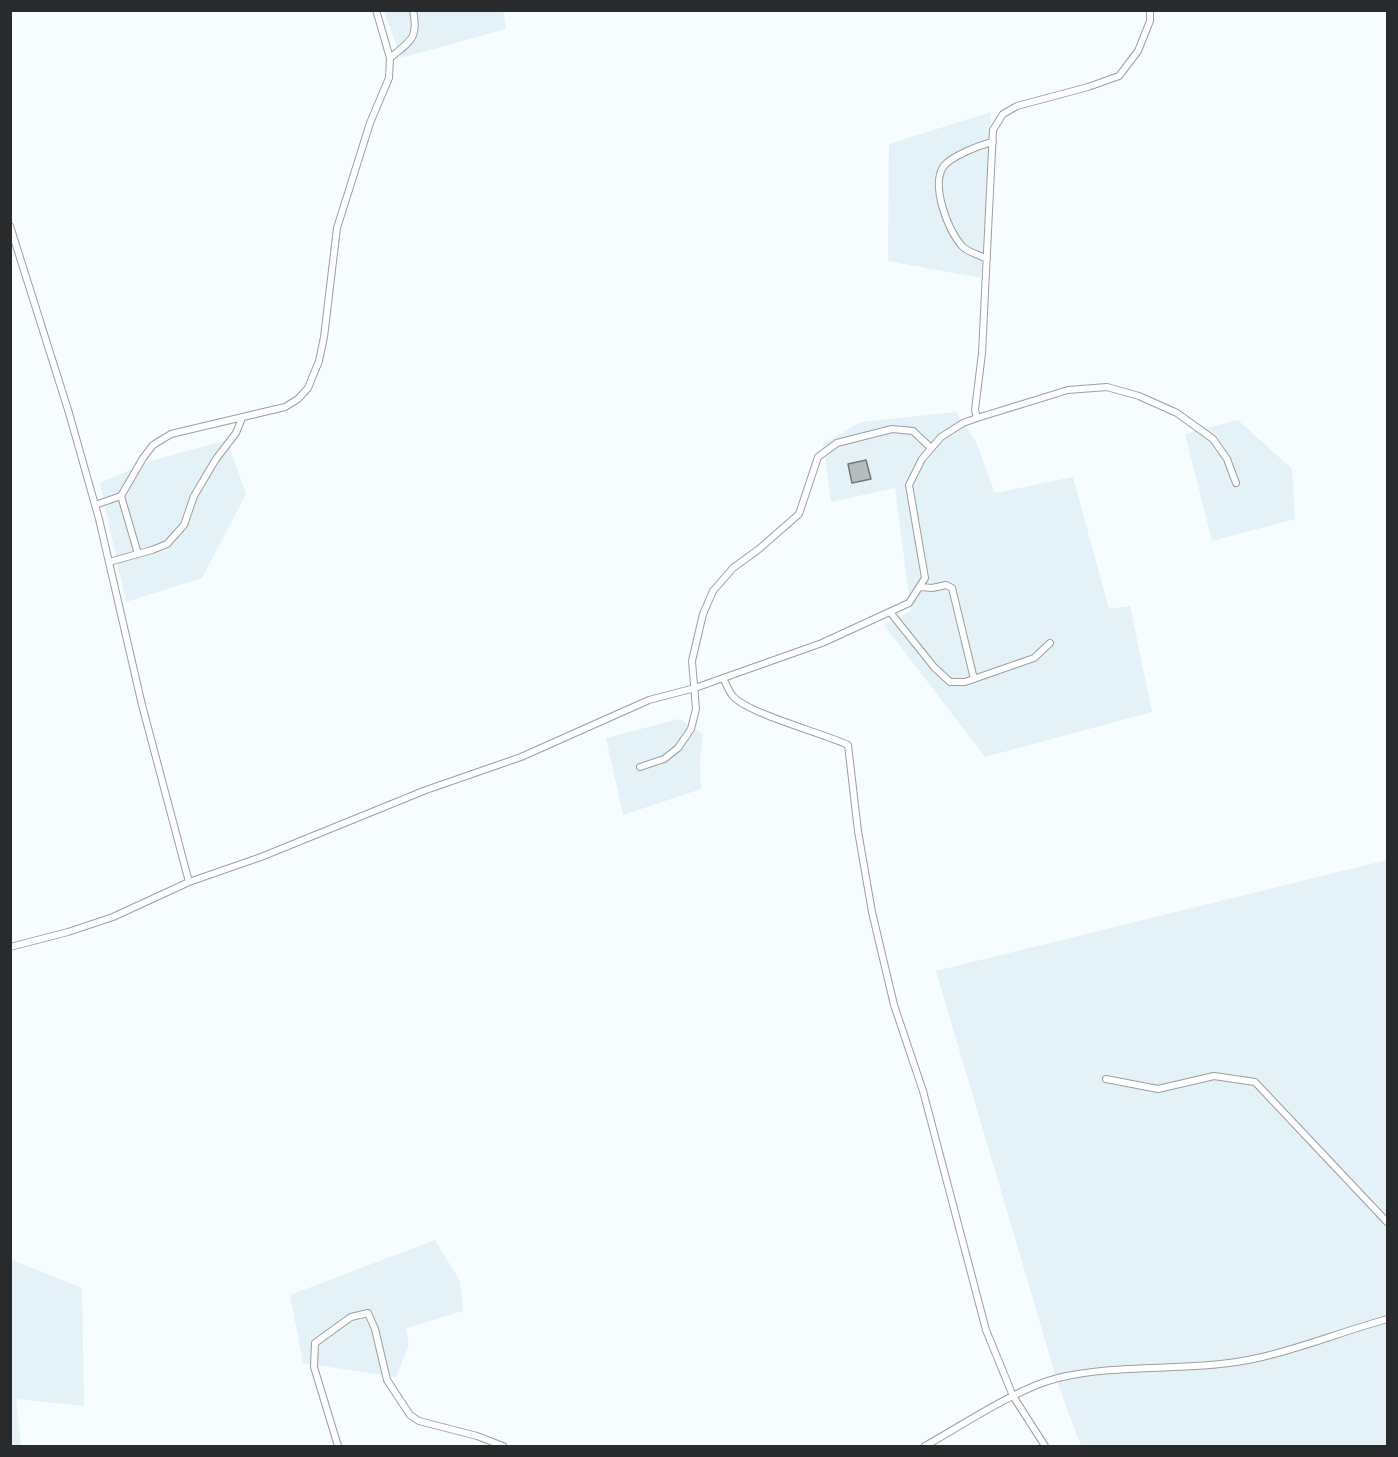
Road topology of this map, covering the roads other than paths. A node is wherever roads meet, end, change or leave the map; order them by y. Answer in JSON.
{"nodes":[{"id":1,"x":376,"y":10,"type":"edge"},
{"id":2,"x":414,"y":10,"type":"edge"},
{"id":3,"x":1150,"y":10,"type":"edge"},
{"id":4,"x":390,"y":58,"type":"junction"},
{"id":5,"x":993,"y":142,"type":"junction"},
{"id":6,"x":10,"y":226,"type":"edge"},
{"id":7,"x":987,"y":259,"type":"junction"},
{"id":8,"x":242,"y":418,"type":"junction"},
{"id":9,"x":977,"y":418,"type":"junction"},
{"id":10,"x":931,"y":448,"type":"junction"},
{"id":11,"x":1236,"y":483,"type":"dead end"},
{"id":12,"x":120,"y":496,"type":"junction"},
{"id":13,"x":94,"y":505,"type":"junction"},
{"id":14,"x":138,"y":554,"type":"junction"},
{"id":15,"x":109,"y":562,"type":"junction"},
{"id":16,"x":920,"y":587,"type":"junction"},
{"id":17,"x":890,"y":612,"type":"junction"},
{"id":18,"x":1050,"y":643,"type":"dead end"},
{"id":19,"x":723,"y":678,"type":"junction"},
{"id":20,"x":974,"y":679,"type":"junction"},
{"id":21,"x":695,"y":688,"type":"junction"},
{"id":22,"x":640,"y":767,"type":"dead end"},
{"id":23,"x":189,"y":882,"type":"junction"},
{"id":24,"x":10,"y":946,"type":"edge"},
{"id":25,"x":1106,"y":1079,"type":"dead end"},
{"id":26,"x":1388,"y":1223,"type":"edge"},
{"id":27,"x":1388,"y":1319,"type":"edge"},
{"id":28,"x":1013,"y":1396,"type":"junction"},
{"id":29,"x":338,"y":1446,"type":"edge"},
{"id":30,"x":502,"y":1446,"type":"edge"},
{"id":31,"x":925,"y":1446,"type":"edge"},
{"id":32,"x":1045,"y":1446,"type":"edge"}],
"edges":[{"from":1,"to":4,"type":"lane"},
{"from":2,"to":4,"type":"lane"},
{"from":3,"to":5,"type":"lane"},
{"from":4,"to":8,"type":"lane"},
{"from":5,"to":7,"type":"lane"},
{"from":5,"to":7,"type":"lane"},
{"from":6,"to":13,"type":"lane"},
{"from":7,"to":9,"type":"lane"},
{"from":8,"to":12,"type":"lane"},
{"from":8,"to":14,"type":"lane"},
{"from":9,"to":10,"type":"lane"},
{"from":9,"to":11,"type":"lane"},
{"from":10,"to":16,"type":"lane"},
{"from":10,"to":21,"type":"lane"},
{"from":12,"to":13,"type":"lane"},
{"from":12,"to":14,"type":"lane"},
{"from":13,"to":15,"type":"lane"},
{"from":14,"to":15,"type":"lane"},
{"from":15,"to":23,"type":"lane"},
{"from":16,"to":17,"type":"lane"},
{"from":16,"to":20,"type":"lane"},
{"from":17,"to":19,"type":"lane"},
{"from":17,"to":20,"type":"lane"},
{"from":18,"to":20,"type":"lane"},
{"from":19,"to":21,"type":"lane"},
{"from":19,"to":28,"type":"lane"},
{"from":21,"to":22,"type":"lane"},
{"from":21,"to":23,"type":"lane"},
{"from":23,"to":24,"type":"lane"},
{"from":25,"to":26,"type":"lane"},
{"from":27,"to":28,"type":"lane"},
{"from":28,"to":31,"type":"lane"},
{"from":28,"to":32,"type":"lane"},
{"from":29,"to":30,"type":"lane"}]}
